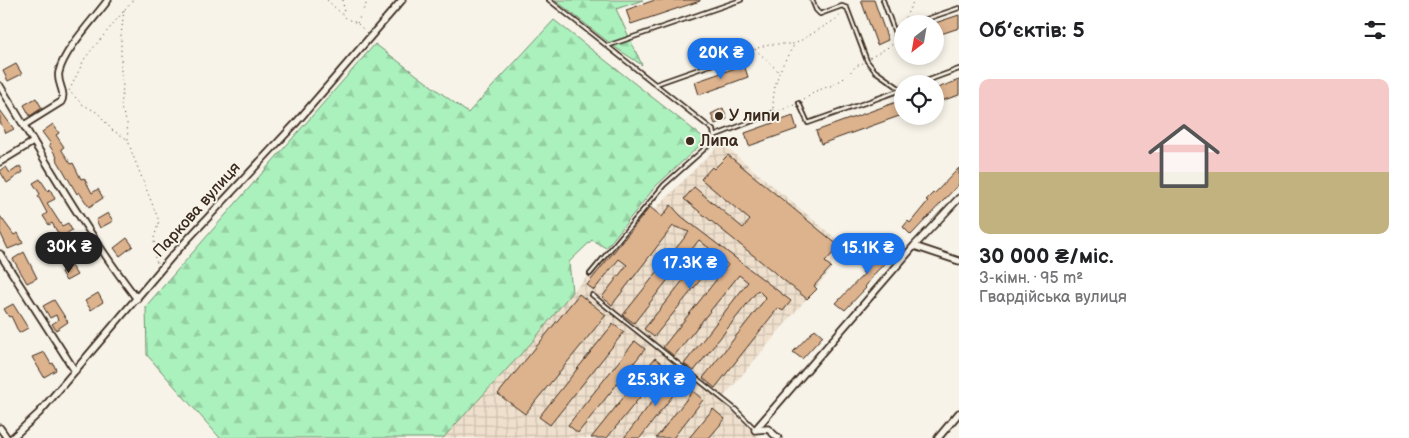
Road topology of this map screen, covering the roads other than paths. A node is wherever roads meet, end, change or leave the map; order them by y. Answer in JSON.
{"nodes":[{"id":1,"x":108,"y":0,"type":"edge"},
{"id":2,"x":402,"y":0,"type":"edge"},
{"id":3,"x":549,"y":0,"type":"edge"},
{"id":4,"x":741,"y":0,"type":"edge"},
{"id":5,"x":812,"y":0,"type":"edge"},
{"id":6,"x":883,"y":0,"type":"edge"},
{"id":7,"x":959,"y":8,"type":"edge"},
{"id":8,"x":938,"y":15,"type":"edge"},
{"id":9,"x":894,"y":30,"type":"edge"},
{"id":10,"x":607,"y":46,"type":"junction"},
{"id":11,"x":739,"y":55,"type":"road end"},
{"id":12,"x":959,"y":69,"type":"edge"},
{"id":13,"x":943,"y":75,"type":"edge"},
{"id":14,"x":656,"y":84,"type":"junction"},
{"id":15,"x":894,"y":84,"type":"edge"},
{"id":16,"x":0,"y":86,"type":"edge"},
{"id":17,"x":894,"y":93,"type":"edge"},
{"id":18,"x":800,"y":103,"type":"road end"},
{"id":19,"x":773,"y":113,"type":"road end"},
{"id":20,"x":24,"y":125,"type":"junction"},
{"id":21,"x":714,"y":136,"type":"junction"},
{"id":22,"x":33,"y":142,"type":"junction"},
{"id":23,"x":0,"y":162,"type":"edge"},
{"id":24,"x":959,"y":198,"type":"edge"},
{"id":25,"x":914,"y":246,"type":"junction"},
{"id":26,"x":0,"y":254,"type":"edge"},
{"id":27,"x":959,"y":261,"type":"edge"},
{"id":28,"x":590,"y":274,"type":"dead end"},
{"id":29,"x":592,"y":295,"type":"dead end"},
{"id":30,"x":137,"y":299,"type":"junction"},
{"id":31,"x":75,"y":371,"type":"junction"},
{"id":32,"x":959,"y":413,"type":"edge"},
{"id":33,"x":0,"y":428,"type":"edge"},
{"id":34,"x":755,"y":430,"type":"junction"},
{"id":35,"x":6,"y":438,"type":"edge"},
{"id":36,"x":12,"y":438,"type":"edge"},
{"id":37,"x":778,"y":438,"type":"edge"},
{"id":38,"x":938,"y":438,"type":"edge"}],
"edges":[{"from":1,"to":20,"type":"street"},
{"from":2,"to":30,"type":"street","name":"Паркова вулиця"},
{"from":3,"to":10,"type":"lane"},
{"from":4,"to":10,"type":"lane"},
{"from":5,"to":15,"type":"lane"},
{"from":6,"to":9,"type":"lane"},
{"from":7,"to":8,"type":"lane"},
{"from":10,"to":14,"type":"lane"},
{"from":11,"to":14,"type":"lane"},
{"from":12,"to":13,"type":"lane"},
{"from":14,"to":21,"type":"lane"},
{"from":16,"to":20,"type":"street"},
{"from":17,"to":18,"type":"lane"},
{"from":19,"to":21,"type":"lane"},
{"from":20,"to":22,"type":"street"},
{"from":21,"to":28,"type":"lane"},
{"from":22,"to":23,"type":"street"},
{"from":22,"to":30,"type":"street"},
{"from":24,"to":25,"type":"street"},
{"from":25,"to":27,"type":"street"},
{"from":25,"to":34,"type":"street"},
{"from":26,"to":31,"type":"street"},
{"from":29,"to":34,"type":"lane"},
{"from":30,"to":31,"type":"street","name":"Паркова вулиця"},
{"from":31,"to":36,"type":"street","name":"Паркова вулиця"},
{"from":32,"to":38,"type":"street"},
{"from":33,"to":35,"type":"street"},
{"from":34,"to":37,"type":"street"}]}
